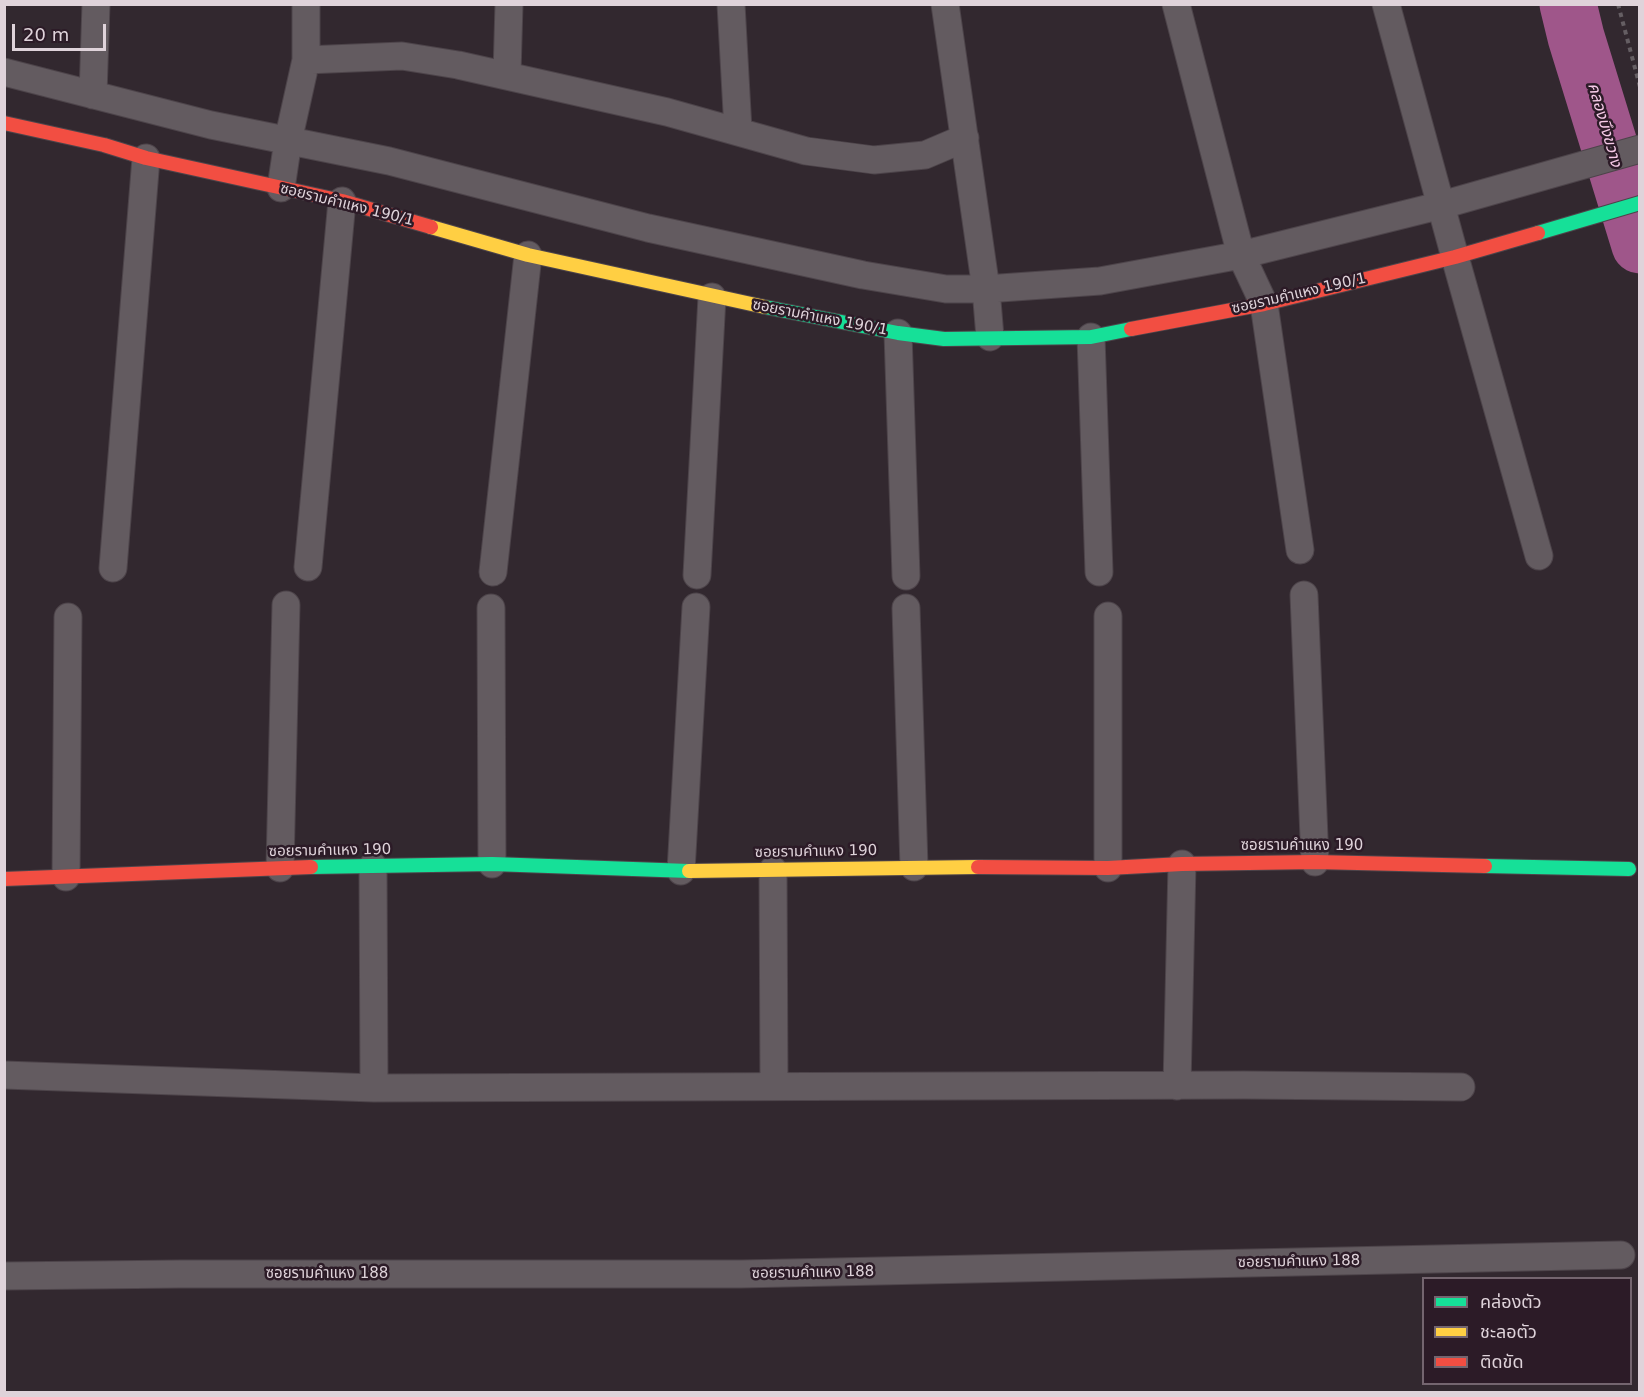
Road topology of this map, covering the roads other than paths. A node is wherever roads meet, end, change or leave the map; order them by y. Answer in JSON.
{"nodes":[{"id":1,"x":96,"y":4,"type":"edge"},
{"id":2,"x":306,"y":4,"type":"edge"},
{"id":3,"x":508,"y":4,"type":"edge"},
{"id":4,"x":731,"y":4,"type":"edge"},
{"id":5,"x":945,"y":4,"type":"edge"},
{"id":6,"x":1176,"y":4,"type":"edge"},
{"id":7,"x":1386,"y":4,"type":"edge"},
{"id":8,"x":306,"y":60,"type":"junction"},
{"id":9,"x":4,"y":72,"type":"edge"},
{"id":10,"x":507,"y":74,"type":"junction"},
{"id":11,"x":93,"y":95,"type":"junction"},
{"id":12,"x":4,"y":123,"type":"edge"},
{"id":13,"x":738,"y":130,"type":"junction"},
{"id":14,"x":965,"y":138,"type":"junction"},
{"id":15,"x":288,"y":141,"type":"junction"},
{"id":16,"x":1640,"y":149,"type":"edge"},
{"id":17,"x":146,"y":158,"type":"junction"},
{"id":18,"x":281,"y":188,"type":"junction"},
{"id":19,"x":342,"y":201,"type":"junction"},
{"id":20,"x":1640,"y":203,"type":"edge"},
{"id":21,"x":1442,"y":205,"type":"junction"},
{"id":22,"x":528,"y":255,"type":"junction"},
{"id":23,"x":1241,"y":255,"type":"junction"},
{"id":24,"x":1455,"y":257,"type":"junction"},
{"id":25,"x":986,"y":289,"type":"junction"},
{"id":26,"x":712,"y":297,"type":"junction"},
{"id":27,"x":1264,"y":304,"type":"junction"},
{"id":28,"x":898,"y":333,"type":"junction"},
{"id":29,"x":990,"y":337,"type":"junction"},
{"id":30,"x":1091,"y":337,"type":"junction"},
{"id":31,"x":1299,"y":550,"type":"dead end"},
{"id":32,"x":1539,"y":556,"type":"dead end"},
{"id":33,"x":308,"y":567,"type":"dead end"},
{"id":34,"x":113,"y":568,"type":"dead end"},
{"id":35,"x":493,"y":572,"type":"dead end"},
{"id":36,"x":1099,"y":572,"type":"dead end"},
{"id":37,"x":697,"y":575,"type":"dead end"},
{"id":38,"x":906,"y":576,"type":"dead end"},
{"id":39,"x":1304,"y":595,"type":"dead end"},
{"id":40,"x":286,"y":605,"type":"dead end"},
{"id":41,"x":696,"y":607,"type":"dead end"},
{"id":42,"x":491,"y":608,"type":"dead end"},
{"id":43,"x":906,"y":608,"type":"dead end"},
{"id":44,"x":68,"y":616,"type":"dead end"},
{"id":45,"x":1108,"y":616,"type":"dead end"},
{"id":46,"x":1314,"y":861,"type":"junction"},
{"id":47,"x":492,"y":864,"type":"junction"},
{"id":48,"x":1182,"y":864,"type":"junction"},
{"id":49,"x":374,"y":867,"type":"junction"},
{"id":50,"x":914,"y":867,"type":"junction"},
{"id":51,"x":280,"y":868,"type":"junction"},
{"id":52,"x":1108,"y":868,"type":"junction"},
{"id":53,"x":1629,"y":869,"type":"dead end"},
{"id":54,"x":773,"y":870,"type":"junction"},
{"id":55,"x":681,"y":872,"type":"junction"},
{"id":56,"x":66,"y":877,"type":"junction"},
{"id":57,"x":4,"y":879,"type":"edge"},
{"id":58,"x":4,"y":1075,"type":"edge"},
{"id":59,"x":774,"y":1086,"type":"junction"},
{"id":60,"x":1177,"y":1086,"type":"junction"},
{"id":61,"x":1461,"y":1087,"type":"dead end"},
{"id":62,"x":374,"y":1088,"type":"junction"},
{"id":63,"x":1621,"y":1255,"type":"dead end"},
{"id":64,"x":4,"y":1276,"type":"edge"}],
"edges":[{"from":1,"to":11,"type":"street"},
{"from":2,"to":8,"type":"street"},
{"from":3,"to":10,"type":"street"},
{"from":4,"to":13,"type":"street"},
{"from":5,"to":14,"type":"street"},
{"from":6,"to":23,"type":"street"},
{"from":7,"to":21,"type":"street"},
{"from":8,"to":10,"type":"street"},
{"from":8,"to":15,"type":"street"},
{"from":9,"to":11,"type":"street"},
{"from":10,"to":13,"type":"street"},
{"from":11,"to":15,"type":"street"},
{"from":12,"to":17,"type":"street","name":"ซอยรามคำแหง 190/1"},
{"from":13,"to":14,"type":"street"},
{"from":14,"to":25,"type":"street"},
{"from":15,"to":18,"type":"street"},
{"from":15,"to":25,"type":"street"},
{"from":16,"to":21,"type":"street"},
{"from":17,"to":18,"type":"street","name":"ซอยรามคำแหง 190/1"},
{"from":17,"to":34,"type":"street"},
{"from":18,"to":19,"type":"street","name":"ซอยรามคำแหง 190/1"},
{"from":19,"to":22,"type":"street","name":"ซอยรามคำแหง 190/1"},
{"from":19,"to":33,"type":"street"},
{"from":20,"to":24,"type":"street","name":"ซอยรามคำแหง 190/1"},
{"from":21,"to":23,"type":"street"},
{"from":21,"to":24,"type":"street"},
{"from":22,"to":26,"type":"street","name":"ซอยรามคำแหง 190/1"},
{"from":22,"to":35,"type":"street"},
{"from":23,"to":25,"type":"street"},
{"from":23,"to":27,"type":"street"},
{"from":24,"to":27,"type":"street","name":"ซอยรามคำแหง 190/1"},
{"from":24,"to":32,"type":"street"},
{"from":25,"to":29,"type":"street"},
{"from":26,"to":28,"type":"street","name":"ซอยรามคำแหง 190/1"},
{"from":26,"to":37,"type":"street"},
{"from":27,"to":30,"type":"street","name":"ซอยรามคำแหง 190/1"},
{"from":27,"to":31,"type":"street"},
{"from":28,"to":29,"type":"street","name":"ซอยรามคำแหง 190/1"},
{"from":28,"to":38,"type":"street"},
{"from":29,"to":30,"type":"street","name":"ซอยรามคำแหง 190/1"},
{"from":30,"to":36,"type":"street"},
{"from":39,"to":46,"type":"street"},
{"from":40,"to":51,"type":"street"},
{"from":41,"to":55,"type":"street"},
{"from":42,"to":47,"type":"street"},
{"from":43,"to":50,"type":"street"},
{"from":44,"to":56,"type":"street"},
{"from":45,"to":52,"type":"street"},
{"from":46,"to":48,"type":"street","name":"ซอยรามคำแหง 190"},
{"from":46,"to":53,"type":"street","name":"ซอยรามคำแหง 190"},
{"from":47,"to":49,"type":"street","name":"ซอยรามคำแหง 190"},
{"from":47,"to":55,"type":"street","name":"ซอยรามคำแหง 190"},
{"from":48,"to":52,"type":"street","name":"ซอยรามคำแหง 190"},
{"from":48,"to":60,"type":"street"},
{"from":49,"to":51,"type":"street","name":"ซอยรามคำแหง 190"},
{"from":49,"to":62,"type":"street"},
{"from":50,"to":52,"type":"street","name":"ซอยรามคำแหง 190"},
{"from":50,"to":54,"type":"street","name":"ซอยรามคำแหง 190"},
{"from":51,"to":56,"type":"street","name":"ซอยรามคำแหง 190"},
{"from":54,"to":55,"type":"street","name":"ซอยรามคำแหง 190"},
{"from":54,"to":59,"type":"street"},
{"from":56,"to":57,"type":"street","name":"ซอยรามคำแหง 190"},
{"from":58,"to":62,"type":"street"},
{"from":59,"to":60,"type":"street"},
{"from":59,"to":62,"type":"street"},
{"from":60,"to":61,"type":"street"},
{"from":63,"to":64,"type":"street","name":"ซอยรามคำแหง 188"}]}
